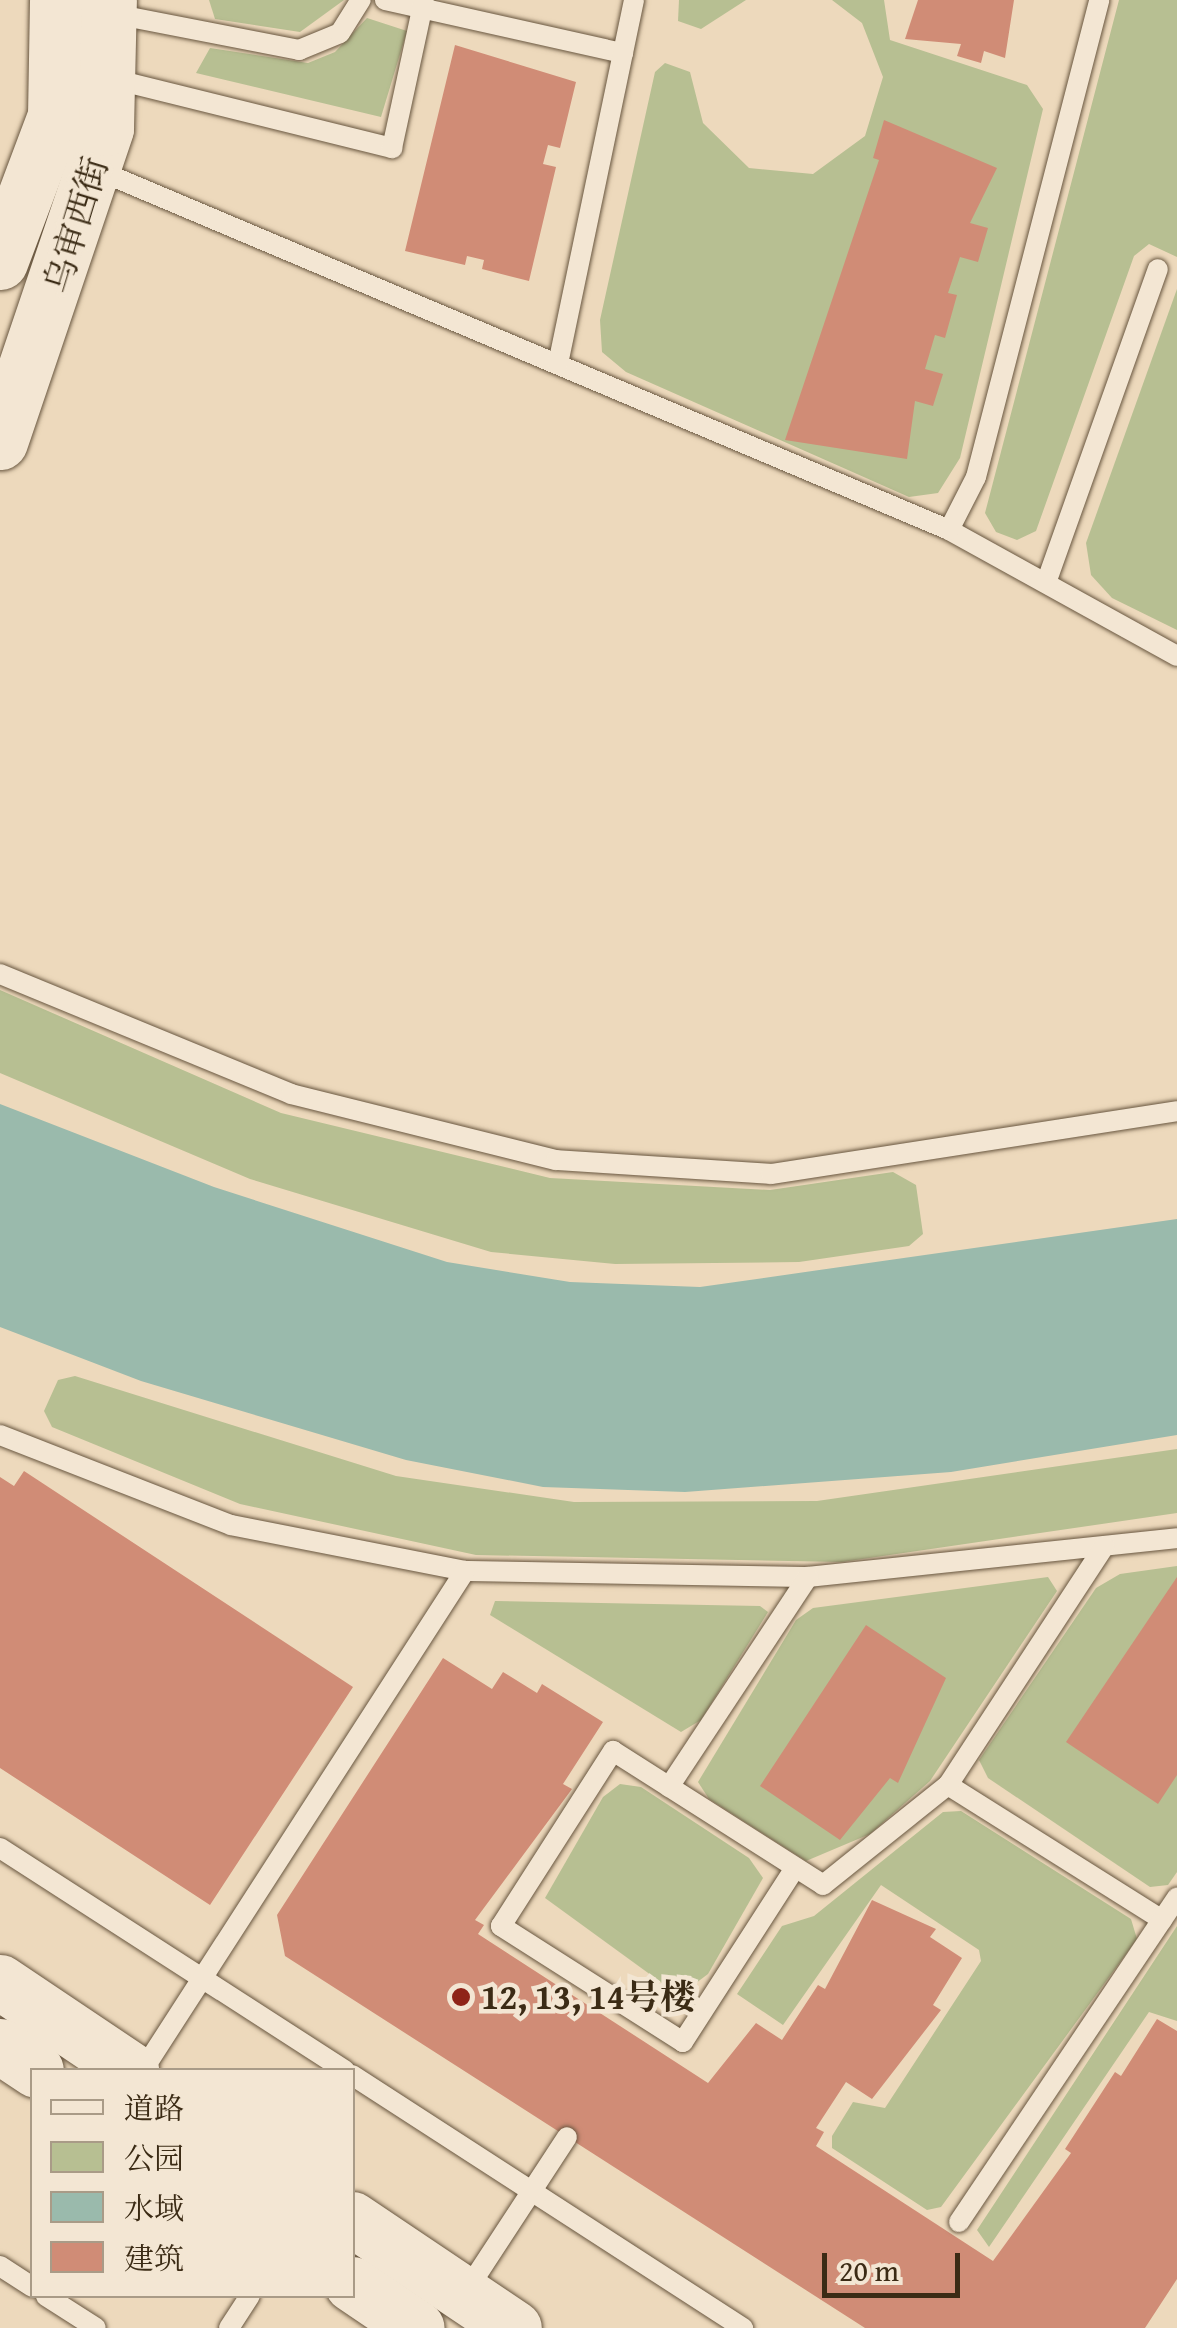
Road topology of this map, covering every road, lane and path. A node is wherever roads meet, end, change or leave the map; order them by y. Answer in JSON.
{"nodes":[{"id":1,"x":361,"y":0,"type":"edge"},
{"id":2,"x":385,"y":0,"type":"edge"},
{"id":3,"x":634,"y":0,"type":"edge"},
{"id":4,"x":1099,"y":0,"type":"edge"},
{"id":5,"x":91,"y":4,"type":"edge"},
{"id":6,"x":423,"y":4,"type":"edge"},
{"id":7,"x":623,"y":53,"type":"junction"},
{"id":8,"x":107,"y":78,"type":"junction"},
{"id":9,"x":94,"y":168,"type":"junction"},
{"id":10,"x":0,"y":262,"type":"edge"},
{"id":11,"x":1158,"y":270,"type":"dead end"},
{"id":12,"x":558,"y":364,"type":"junction"},
{"id":13,"x":0,"y":442,"type":"edge"},
{"id":14,"x":949,"y":530,"type":"junction"},
{"id":15,"x":1046,"y":583,"type":"junction"},
{"id":16,"x":1177,"y":656,"type":"edge"},
{"id":17,"x":0,"y":974,"type":"edge"},
{"id":18,"x":1177,"y":1111,"type":"edge"},
{"id":19,"x":0,"y":1434,"type":"edge"},
{"id":20,"x":1177,"y":1538,"type":"edge"},
{"id":21,"x":1104,"y":1547,"type":"junction"},
{"id":22,"x":465,"y":1570,"type":"junction"},
{"id":23,"x":808,"y":1577,"type":"junction"},
{"id":24,"x":948,"y":1785,"type":"junction"},
{"id":25,"x":669,"y":1787,"type":"junction"},
{"id":26,"x":0,"y":1848,"type":"edge"},
{"id":27,"x":795,"y":1868,"type":"junction"},
{"id":28,"x":1177,"y":1898,"type":"edge"},
{"id":29,"x":1162,"y":1920,"type":"junction"},
{"id":30,"x":202,"y":1978,"type":"junction"},
{"id":31,"x":0,"y":1982,"type":"edge"},
{"id":32,"x":0,"y":2046,"type":"edge"},
{"id":33,"x":33,"y":2068,"type":"edge"},
{"id":34,"x":128,"y":2068,"type":"edge"},
{"id":35,"x":144,"y":2068,"type":"edge"},
{"id":36,"x":342,"y":2068,"type":"edge"},
{"id":37,"x":355,"y":2077,"type":"edge"},
{"id":38,"x":567,"y":2138,"type":"dead end"},
{"id":39,"x":532,"y":2191,"type":"junction"},
{"id":40,"x":355,"y":2221,"type":"edge"},
{"id":41,"x":959,"y":2222,"type":"dead end"},
{"id":42,"x":0,"y":2266,"type":"edge"},
{"id":43,"x":30,"y":2286,"type":"edge"},
{"id":44,"x":355,"y":2286,"type":"edge"},
{"id":45,"x":464,"y":2294,"type":"junction"},
{"id":46,"x":49,"y":2298,"type":"edge"},
{"id":47,"x":249,"y":2298,"type":"edge"},
{"id":48,"x":96,"y":2328,"type":"edge"},
{"id":49,"x":228,"y":2328,"type":"edge"},
{"id":50,"x":418,"y":2328,"type":"edge"},
{"id":51,"x":514,"y":2328,"type":"edge"},
{"id":52,"x":744,"y":2328,"type":"edge"}],
"edges":[{"from":1,"to":5,"type":"lane"},
{"from":2,"to":6,"type":"lane"},
{"from":3,"to":7,"type":"lane"},
{"from":4,"to":14,"type":"lane"},
{"from":5,"to":8,"type":"main road","name":"乌审西街"},
{"from":5,"to":10,"type":"main road","name":"乌审西街"},
{"from":6,"to":7,"type":"lane"},
{"from":6,"to":8,"type":"lane"},
{"from":7,"to":12,"type":"lane"},
{"from":8,"to":9,"type":"main road","name":"乌审西街"},
{"from":9,"to":12,"type":"lane"},
{"from":9,"to":13,"type":"main road","name":"乌审西街"},
{"from":11,"to":15,"type":"lane"},
{"from":12,"to":14,"type":"lane"},
{"from":14,"to":15,"type":"lane"},
{"from":15,"to":16,"type":"lane"},
{"from":17,"to":18,"type":"lane"},
{"from":19,"to":22,"type":"lane"},
{"from":20,"to":21,"type":"lane"},
{"from":21,"to":23,"type":"lane"},
{"from":21,"to":24,"type":"lane"},
{"from":22,"to":23,"type":"lane"},
{"from":22,"to":30,"type":"lane"},
{"from":23,"to":25,"type":"lane"},
{"from":24,"to":27,"type":"lane"},
{"from":24,"to":29,"type":"lane"},
{"from":25,"to":27,"type":"lane"},
{"from":25,"to":27,"type":"lane"},
{"from":26,"to":30,"type":"lane"},
{"from":28,"to":29,"type":"lane"},
{"from":29,"to":41,"type":"lane"},
{"from":30,"to":35,"type":"lane"},
{"from":30,"to":36,"type":"lane"},
{"from":31,"to":34,"type":"main road"},
{"from":32,"to":33,"type":"main road"},
{"from":37,"to":39,"type":"lane"},
{"from":38,"to":39,"type":"lane"},
{"from":39,"to":45,"type":"lane"},
{"from":39,"to":52,"type":"lane"},
{"from":40,"to":45,"type":"main road"},
{"from":42,"to":43,"type":"lane"},
{"from":44,"to":50,"type":"main road"},
{"from":45,"to":51,"type":"main road"},
{"from":46,"to":48,"type":"lane"},
{"from":47,"to":49,"type":"lane"}]}
